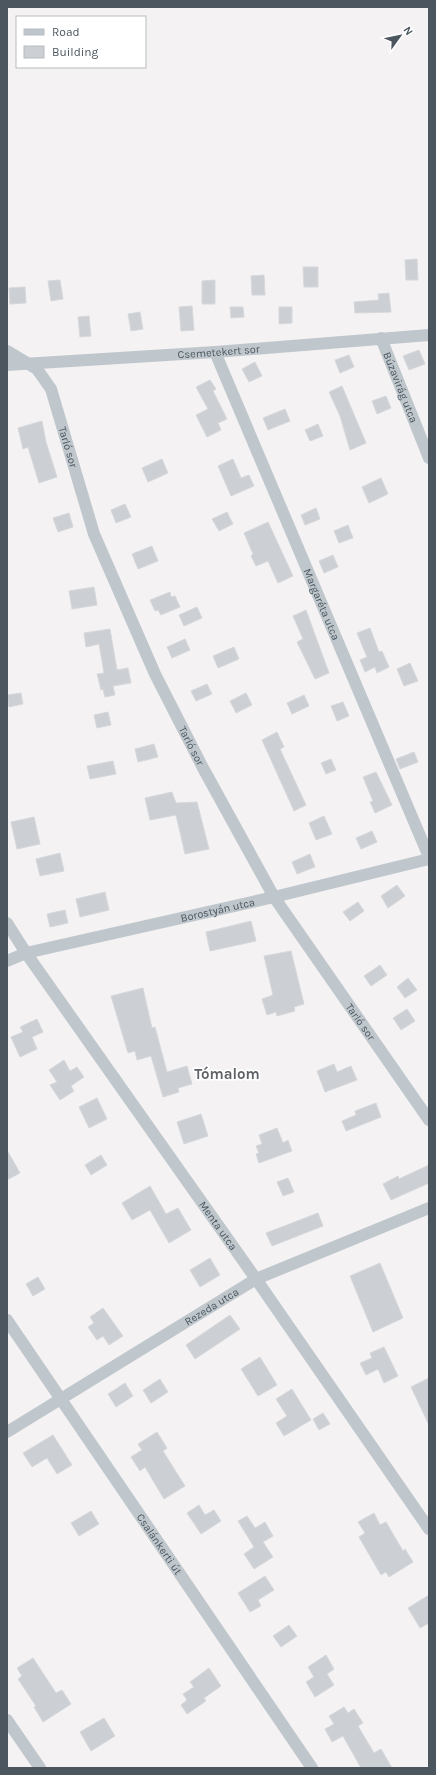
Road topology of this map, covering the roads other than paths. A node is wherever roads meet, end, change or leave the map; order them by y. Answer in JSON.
{"nodes":[{"id":1,"x":429,"y":335,"type":"edge"},
{"id":2,"x":381,"y":338,"type":"junction"},
{"id":3,"x":7,"y":351,"type":"edge"},
{"id":4,"x":215,"y":352,"type":"junction"},
{"id":5,"x":25,"y":363,"type":"junction"},
{"id":6,"x":7,"y":365,"type":"edge"},
{"id":7,"x":429,"y":458,"type":"edge"},
{"id":8,"x":429,"y":858,"type":"edge"},
{"id":9,"x":274,"y":897,"type":"junction"},
{"id":10,"x":7,"y":923,"type":"edge"},
{"id":11,"x":26,"y":953,"type":"junction"},
{"id":12,"x":7,"y":961,"type":"edge"},
{"id":13,"x":429,"y":1120,"type":"edge"},
{"id":14,"x":429,"y":1208,"type":"edge"},
{"id":15,"x":256,"y":1279,"type":"junction"},
{"id":16,"x":7,"y":1320,"type":"edge"},
{"id":17,"x":62,"y":1399,"type":"junction"},
{"id":18,"x":7,"y":1432,"type":"edge"},
{"id":19,"x":429,"y":1529,"type":"edge"},
{"id":20,"x":7,"y":1720,"type":"edge"},
{"id":21,"x":40,"y":1768,"type":"edge"},
{"id":22,"x":312,"y":1768,"type":"edge"}],
"edges":[{"from":1,"to":2,"type":"street","name":"Csemetekert sor"},
{"from":2,"to":4,"type":"street","name":"Csemetekert sor"},
{"from":2,"to":7,"type":"street","name":"Búzavirág utca"},
{"from":3,"to":5,"type":"street","name":"Tarló sor"},
{"from":4,"to":5,"type":"street","name":"Csemetekert sor"},
{"from":4,"to":8,"type":"street","name":"Margaréta utca"},
{"from":5,"to":6,"type":"street","name":"Csemetekert sor"},
{"from":5,"to":9,"type":"street","name":"Tarló sor"},
{"from":8,"to":9,"type":"street","name":"Borostyán utca"},
{"from":9,"to":11,"type":"street","name":"Borostyán utca"},
{"from":9,"to":13,"type":"street","name":"Tarló sor"},
{"from":10,"to":11,"type":"street","name":"Menta utca"},
{"from":11,"to":12,"type":"street","name":"Borostyán utca"},
{"from":11,"to":15,"type":"street","name":"Menta utca"},
{"from":14,"to":15,"type":"street","name":"Rezeda utca"},
{"from":15,"to":17,"type":"street","name":"Rezeda utca"},
{"from":15,"to":19,"type":"street","name":"Menta utca"},
{"from":16,"to":17,"type":"street","name":"Csalánkerti út"},
{"from":17,"to":18,"type":"street","name":"Rezeda utca"},
{"from":17,"to":22,"type":"street","name":"Csalánkerti út"},
{"from":20,"to":21,"type":"street"}]}
